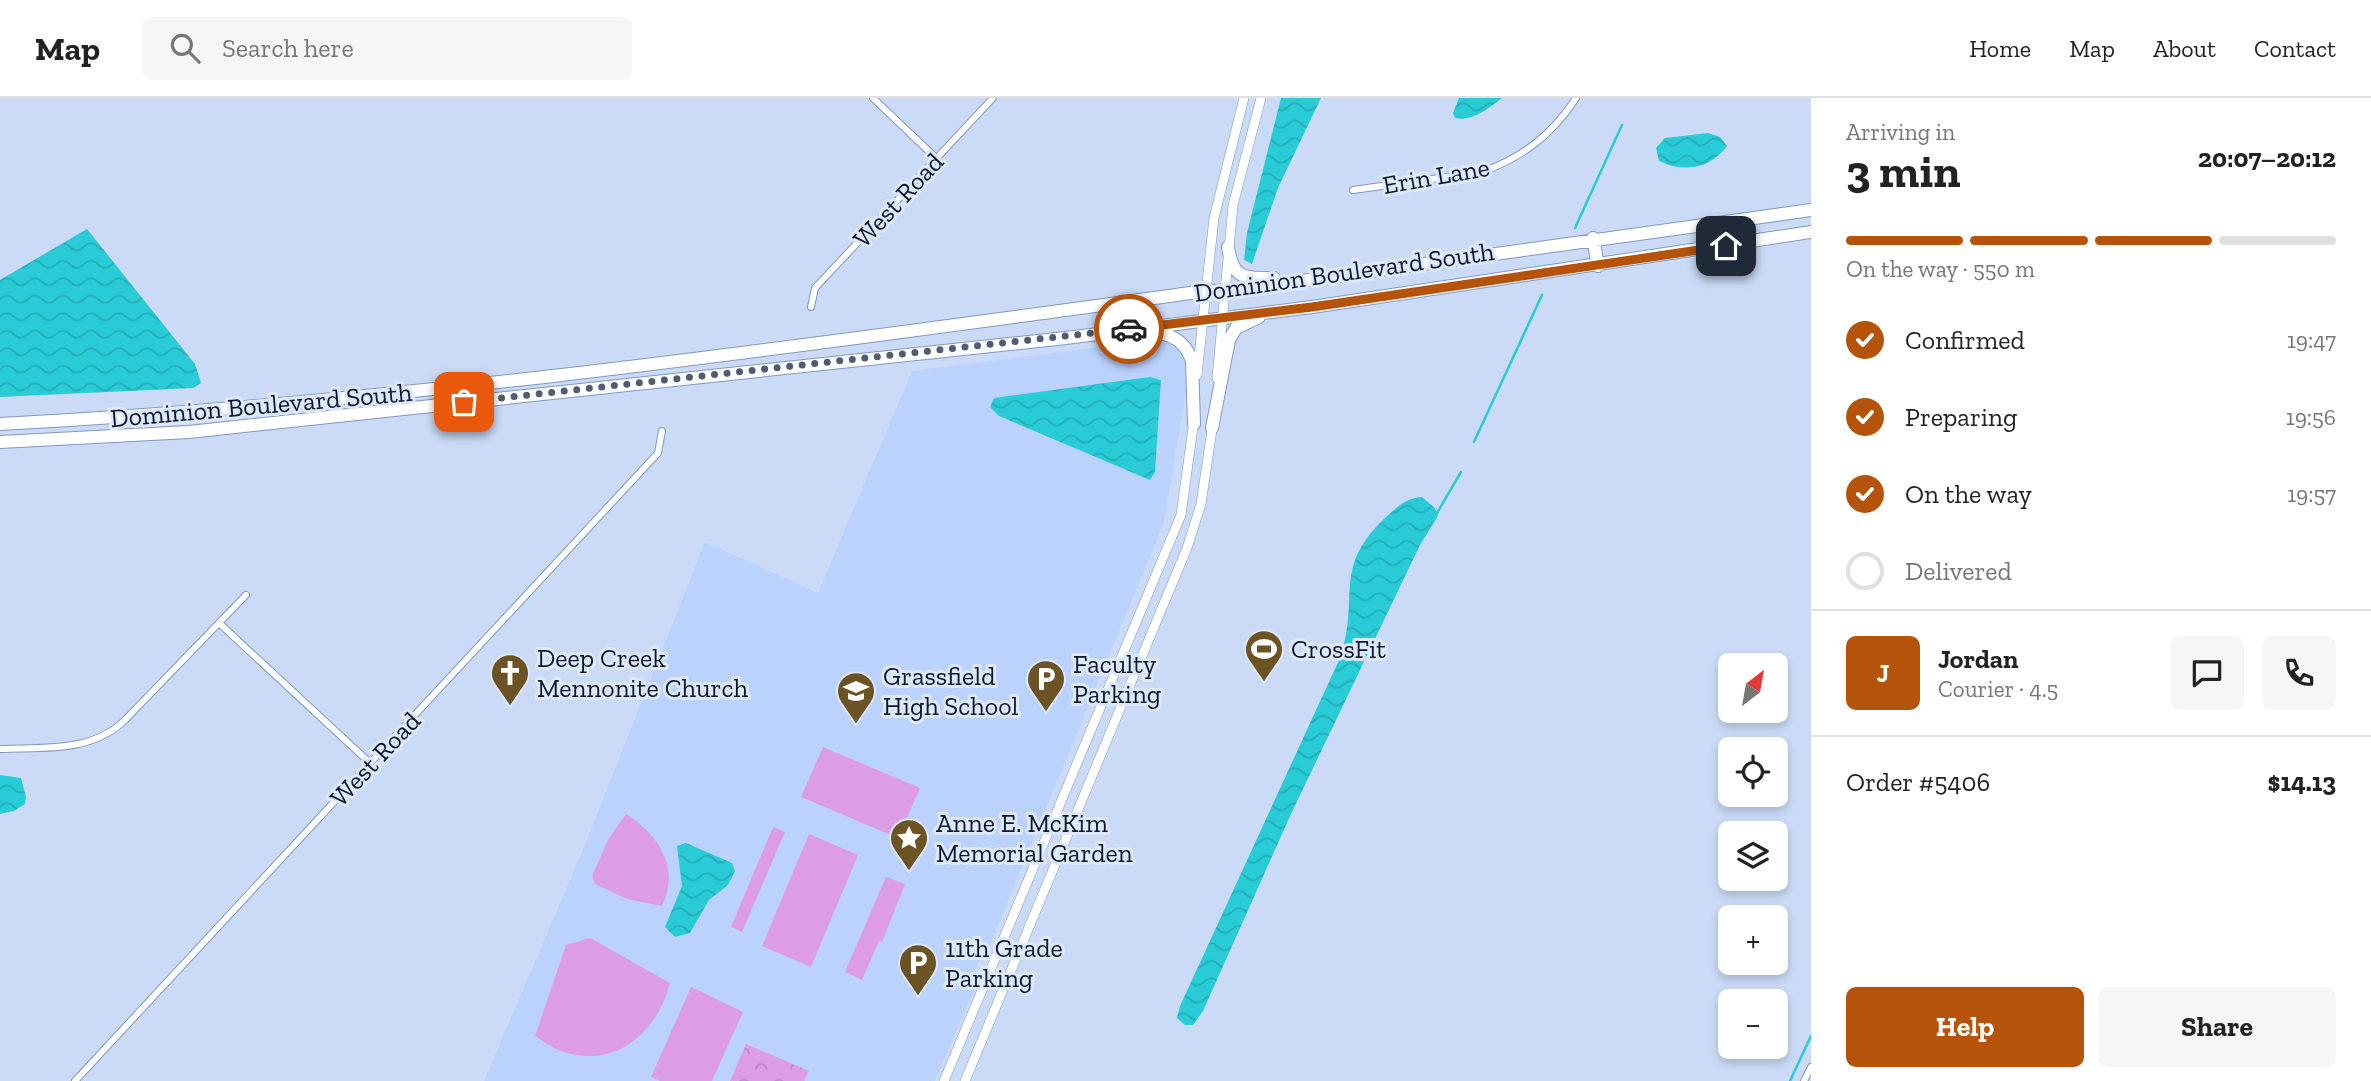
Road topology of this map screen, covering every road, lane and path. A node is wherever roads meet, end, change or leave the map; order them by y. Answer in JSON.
{"nodes":[{"id":1,"x":873,"y":98,"type":"edge"},
{"id":2,"x":993,"y":98,"type":"edge"},
{"id":3,"x":1244,"y":98,"type":"edge"},
{"id":4,"x":1261,"y":98,"type":"edge"},
{"id":5,"x":1576,"y":98,"type":"edge"},
{"id":6,"x":937,"y":159,"type":"junction"},
{"id":7,"x":1353,"y":190,"type":"dead end"},
{"id":8,"x":1811,"y":210,"type":"edge"},
{"id":9,"x":1811,"y":232,"type":"edge"},
{"id":10,"x":1593,"y":238,"type":"junction"},
{"id":11,"x":1228,"y":247,"type":"junction"},
{"id":12,"x":1598,"y":266,"type":"junction"},
{"id":13,"x":1320,"y":277,"type":"junction"},
{"id":14,"x":1206,"y":291,"type":"junction"},
{"id":15,"x":1223,"y":292,"type":"junction"},
{"id":16,"x":811,"y":307,"type":"dead end"},
{"id":17,"x":1295,"y":309,"type":"junction"},
{"id":18,"x":1222,"y":317,"type":"junction"},
{"id":19,"x":1202,"y":319,"type":"junction"},
{"id":20,"x":902,"y":331,"type":"junction"},
{"id":21,"x":1091,"y":334,"type":"junction"},
{"id":22,"x":904,"y":355,"type":"junction"},
{"id":23,"x":0,"y":424,"type":"edge"},
{"id":24,"x":1194,"y":424,"type":"junction"},
{"id":25,"x":1212,"y":428,"type":"junction"},
{"id":26,"x":662,"y":430,"type":"dead end"},
{"id":27,"x":0,"y":442,"type":"edge"},
{"id":28,"x":246,"y":595,"type":"dead end"},
{"id":29,"x":219,"y":623,"type":"junction"},
{"id":30,"x":0,"y":749,"type":"edge"},
{"id":31,"x":370,"y":763,"type":"junction"},
{"id":32,"x":1811,"y":1067,"type":"edge"},
{"id":33,"x":75,"y":1081,"type":"edge"},
{"id":34,"x":944,"y":1081,"type":"edge"},
{"id":35,"x":965,"y":1081,"type":"edge"},
{"id":36,"x":1804,"y":1081,"type":"edge"}],
"edges":[{"from":1,"to":6,"type":"street"},
{"from":2,"to":6,"type":"street","name":"West Road"},
{"from":3,"to":14,"type":"street"},
{"from":4,"to":11,"type":"street"},
{"from":5,"to":7,"type":"street","name":"Erin Lane"},
{"from":6,"to":16,"type":"street","name":"West Road"},
{"from":8,"to":10,"type":"highway","name":"Dominion Boulevard South"},
{"from":9,"to":12,"type":"highway","name":"Dominion Boulevard South"},
{"from":10,"to":12,"type":"highway"},
{"from":10,"to":13,"type":"highway","name":"Dominion Boulevard South"},
{"from":11,"to":13,"type":"highway"},
{"from":11,"to":15,"type":"street"},
{"from":12,"to":17,"type":"highway","name":"Dominion Boulevard South"},
{"from":13,"to":15,"type":"highway","name":"Dominion Boulevard South"},
{"from":14,"to":15,"type":"highway","name":"Dominion Boulevard South"},
{"from":14,"to":19,"type":"street"},
{"from":14,"to":20,"type":"highway","name":"Dominion Boulevard South"},
{"from":15,"to":18,"type":"street"},
{"from":17,"to":18,"type":"highway","name":"Dominion Boulevard South"},
{"from":17,"to":25,"type":"highway"},
{"from":18,"to":19,"type":"highway","name":"Dominion Boulevard South"},
{"from":18,"to":25,"type":"street"},
{"from":19,"to":21,"type":"highway","name":"Dominion Boulevard South"},
{"from":19,"to":24,"type":"street"},
{"from":20,"to":22,"type":"highway"},
{"from":20,"to":23,"type":"highway","name":"Dominion Boulevard South"},
{"from":21,"to":22,"type":"highway","name":"Dominion Boulevard South"},
{"from":21,"to":24,"type":"highway"},
{"from":22,"to":27,"type":"highway","name":"Dominion Boulevard South"},
{"from":24,"to":34,"type":"street"},
{"from":25,"to":35,"type":"street"},
{"from":26,"to":31,"type":"street","name":"West Road"},
{"from":28,"to":29,"type":"street"},
{"from":29,"to":30,"type":"street"},
{"from":29,"to":31,"type":"street"},
{"from":31,"to":33,"type":"street","name":"West Road"},
{"from":32,"to":36,"type":"street"}]}
